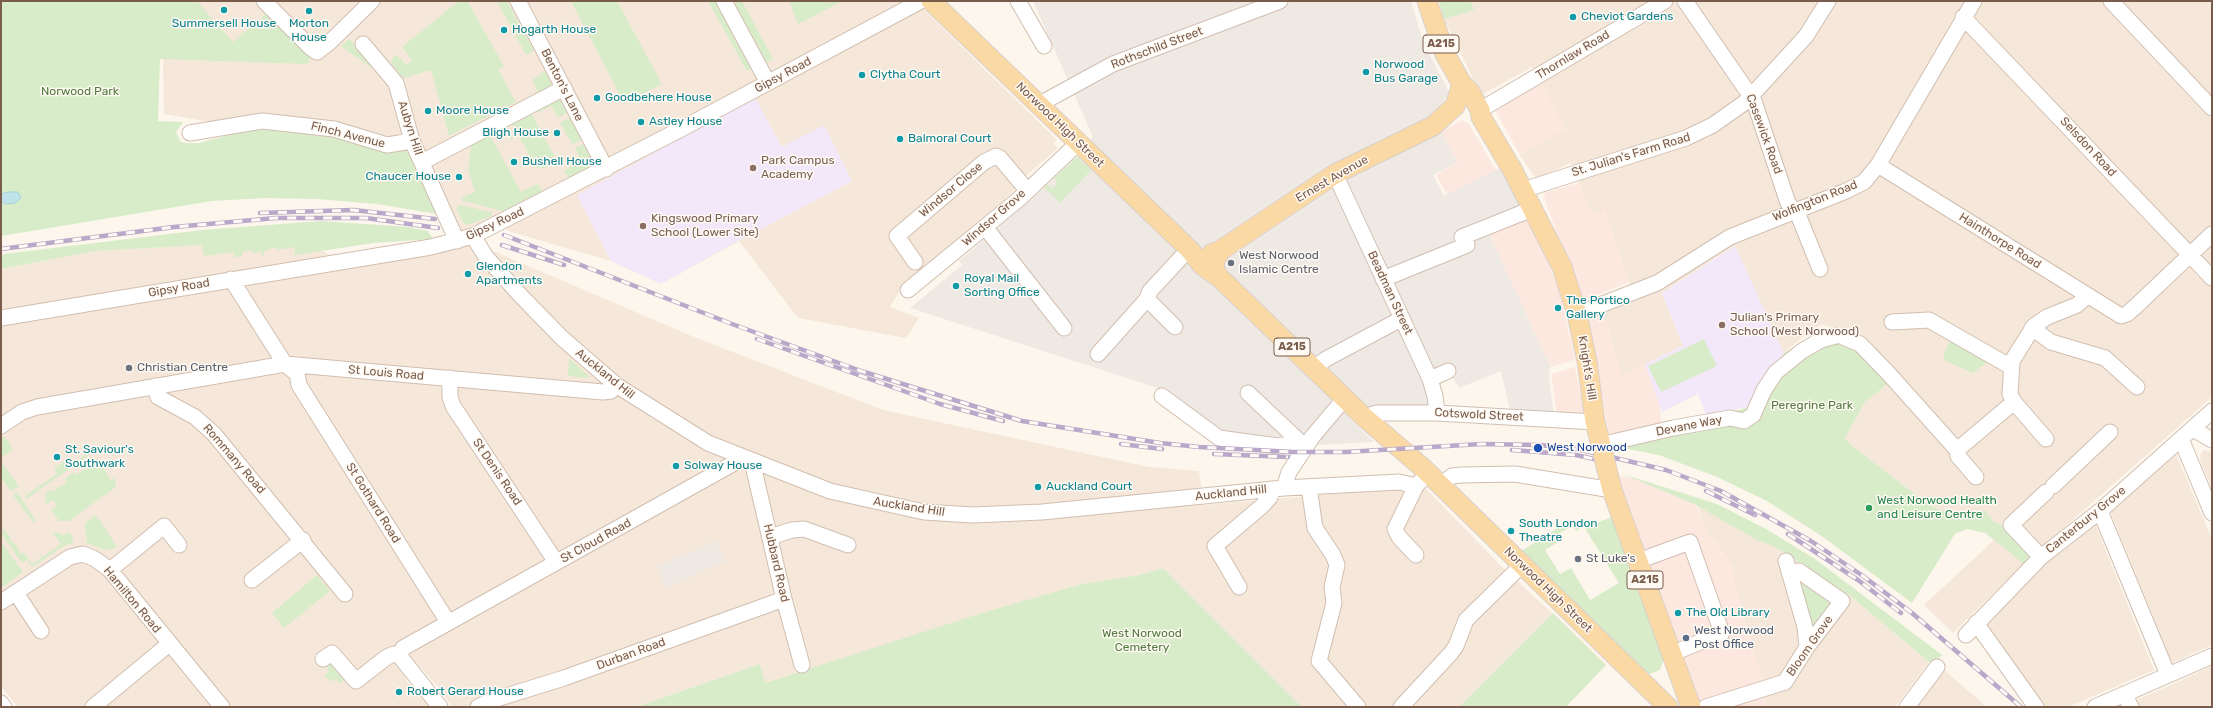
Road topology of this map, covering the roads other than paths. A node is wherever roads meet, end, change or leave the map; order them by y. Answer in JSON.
{"nodes":[{"id":1,"x":264,"y":1,"type":"edge"},
{"id":2,"x":372,"y":1,"type":"edge"},
{"id":3,"x":518,"y":1,"type":"edge"},
{"id":4,"x":724,"y":1,"type":"edge"},
{"id":5,"x":920,"y":1,"type":"edge"},
{"id":6,"x":931,"y":1,"type":"edge"},
{"id":7,"x":1018,"y":1,"type":"edge"},
{"id":8,"x":1280,"y":1,"type":"edge"},
{"id":9,"x":1427,"y":1,"type":"edge"},
{"id":10,"x":1665,"y":1,"type":"edge"},
{"id":11,"x":1685,"y":1,"type":"edge"},
{"id":12,"x":1828,"y":1,"type":"edge"},
{"id":13,"x":1974,"y":1,"type":"edge"},
{"id":14,"x":2111,"y":1,"type":"edge"},
{"id":15,"x":1964,"y":17,"type":"junction"},
{"id":16,"x":363,"y":44,"type":"dead end"},
{"id":17,"x":1044,"y":46,"type":"dead end"},
{"id":18,"x":768,"y":83,"type":"junction"},
{"id":19,"x":1462,"y":84,"type":"junction"},
{"id":20,"x":564,"y":88,"type":"junction"},
{"id":21,"x":1751,"y":96,"type":"junction"},
{"id":22,"x":1038,"y":105,"type":"junction"},
{"id":23,"x":2212,"y":108,"type":"edge"},
{"id":24,"x":1480,"y":113,"type":"junction"},
{"id":25,"x":1447,"y":116,"type":"junction"},
{"id":26,"x":190,"y":133,"type":"dead end"},
{"id":27,"x":412,"y":141,"type":"junction"},
{"id":28,"x":1078,"y":143,"type":"junction"},
{"id":29,"x":422,"y":162,"type":"junction"},
{"id":30,"x":1878,"y":165,"type":"junction"},
{"id":31,"x":606,"y":168,"type":"junction"},
{"id":32,"x":1335,"y":174,"type":"junction"},
{"id":33,"x":1027,"y":190,"type":"junction"},
{"id":34,"x":1523,"y":190,"type":"junction"},
{"id":35,"x":1532,"y":209,"type":"junction"},
{"id":36,"x":1796,"y":210,"type":"junction"},
{"id":37,"x":984,"y":227,"type":"junction"},
{"id":38,"x":2212,"y":234,"type":"edge"},
{"id":39,"x":473,"y":236,"type":"junction"},
{"id":40,"x":457,"y":241,"type":"junction"},
{"id":41,"x":1189,"y":249,"type":"junction"},
{"id":42,"x":1221,"y":250,"type":"junction"},
{"id":43,"x":2190,"y":255,"type":"junction"},
{"id":44,"x":915,"y":262,"type":"dead end"},
{"id":45,"x":1820,"y":269,"type":"dead end"},
{"id":46,"x":1220,"y":278,"type":"junction"},
{"id":47,"x":2212,"y":278,"type":"edge"},
{"id":48,"x":231,"y":279,"type":"junction"},
{"id":49,"x":1383,"y":279,"type":"junction"},
{"id":50,"x":908,"y":290,"type":"dead end"},
{"id":51,"x":2087,"y":296,"type":"junction"},
{"id":52,"x":1147,"y":299,"type":"junction"},
{"id":53,"x":1577,"y":314,"type":"junction"},
{"id":54,"x":1,"y":318,"type":"edge"},
{"id":55,"x":1401,"y":319,"type":"junction"},
{"id":56,"x":1892,"y":322,"type":"dead end"},
{"id":57,"x":1176,"y":327,"type":"dead end"},
{"id":58,"x":1064,"y":328,"type":"dead end"},
{"id":59,"x":2032,"y":328,"type":"junction"},
{"id":60,"x":1098,"y":354,"type":"dead end"},
{"id":61,"x":285,"y":364,"type":"junction"},
{"id":62,"x":2011,"y":367,"type":"junction"},
{"id":63,"x":1314,"y":368,"type":"junction"},
{"id":64,"x":1448,"y":371,"type":"dead end"},
{"id":65,"x":450,"y":378,"type":"junction"},
{"id":66,"x":1430,"y":378,"type":"junction"},
{"id":67,"x":616,"y":385,"type":"junction"},
{"id":68,"x":155,"y":386,"type":"junction"},
{"id":69,"x":2137,"y":387,"type":"dead end"},
{"id":70,"x":1248,"y":393,"type":"dead end"},
{"id":71,"x":1162,"y":396,"type":"dead end"},
{"id":72,"x":1345,"y":398,"type":"junction"},
{"id":73,"x":2014,"y":402,"type":"junction"},
{"id":74,"x":2212,"y":411,"type":"edge"},
{"id":75,"x":1437,"y":413,"type":"junction"},
{"id":76,"x":1364,"y":417,"type":"junction"},
{"id":77,"x":1595,"y":422,"type":"junction"},
{"id":78,"x":1,"y":426,"type":"edge"},
{"id":79,"x":2193,"y":429,"type":"junction"},
{"id":80,"x":2110,"y":432,"type":"dead end"},
{"id":81,"x":2046,"y":439,"type":"dead end"},
{"id":82,"x":2181,"y":440,"type":"junction"},
{"id":83,"x":2212,"y":440,"type":"edge"},
{"id":84,"x":1303,"y":444,"type":"junction"},
{"id":85,"x":1601,"y":449,"type":"junction"},
{"id":86,"x":1957,"y":450,"type":"junction"},
{"id":87,"x":746,"y":459,"type":"junction"},
{"id":88,"x":1976,"y":477,"type":"dead end"},
{"id":89,"x":1428,"y":481,"type":"junction"},
{"id":90,"x":1309,"y":487,"type":"junction"},
{"id":91,"x":1278,"y":489,"type":"junction"},
{"id":92,"x":1612,"y":490,"type":"junction"},
{"id":93,"x":2100,"y":511,"type":"junction"},
{"id":94,"x":2212,"y":513,"type":"edge"},
{"id":95,"x":770,"y":537,"type":"junction"},
{"id":96,"x":303,"y":540,"type":"junction"},
{"id":97,"x":179,"y":545,"type":"dead end"},
{"id":98,"x":848,"y":545,"type":"dead end"},
{"id":99,"x":1416,"y":555,"type":"dead end"},
{"id":100,"x":2041,"y":557,"type":"junction"},
{"id":101,"x":556,"y":562,"type":"junction"},
{"id":102,"x":1638,"y":562,"type":"junction"},
{"id":103,"x":1522,"y":565,"type":"junction"},
{"id":104,"x":110,"y":570,"type":"junction"},
{"id":105,"x":252,"y":580,"type":"dead end"},
{"id":106,"x":1239,"y":587,"type":"dead end"},
{"id":107,"x":16,"y":593,"type":"junction"},
{"id":108,"x":345,"y":594,"type":"dead end"},
{"id":109,"x":784,"y":599,"type":"junction"},
{"id":110,"x":1,"y":602,"type":"edge"},
{"id":111,"x":448,"y":622,"type":"junction"},
{"id":112,"x":1976,"y":623,"type":"junction"},
{"id":113,"x":41,"y":631,"type":"dead end"},
{"id":114,"x":1966,"y":635,"type":"dead end"},
{"id":115,"x":169,"y":644,"type":"junction"},
{"id":116,"x":1807,"y":647,"type":"junction"},
{"id":117,"x":400,"y":654,"type":"junction"},
{"id":118,"x":2212,"y":656,"type":"edge"},
{"id":119,"x":323,"y":660,"type":"dead end"},
{"id":120,"x":1674,"y":662,"type":"junction"},
{"id":121,"x":802,"y":665,"type":"dead end"},
{"id":122,"x":1937,"y":668,"type":"dead end"},
{"id":123,"x":2168,"y":675,"type":"junction"},
{"id":124,"x":1648,"y":687,"type":"junction"},
{"id":125,"x":2128,"y":701,"type":"edge"},
{"id":126,"x":1,"y":703,"type":"edge"},
{"id":127,"x":1357,"y":705,"type":"edge"},
{"id":128,"x":4,"y":707,"type":"edge"},
{"id":129,"x":93,"y":707,"type":"edge"},
{"id":130,"x":222,"y":707,"type":"edge"},
{"id":131,"x":440,"y":707,"type":"edge"},
{"id":132,"x":478,"y":707,"type":"edge"},
{"id":133,"x":1402,"y":707,"type":"edge"},
{"id":134,"x":1668,"y":707,"type":"edge"},
{"id":135,"x":1691,"y":707,"type":"edge"},
{"id":136,"x":1706,"y":707,"type":"edge"},
{"id":137,"x":1907,"y":707,"type":"edge"},
{"id":138,"x":2036,"y":707,"type":"edge"},
{"id":139,"x":2095,"y":707,"type":"edge"}],
"edges":[{"from":1,"to":2,"type":"street"},
{"from":3,"to":20,"type":"street","name":"Benton's Lane"},
{"from":4,"to":18,"type":"street"},
{"from":5,"to":18,"type":"street","name":"Gipsy Road"},
{"from":6,"to":22,"type":"main road","name":"Norwood High Street"},
{"from":7,"to":17,"type":"street"},
{"from":8,"to":22,"type":"street","name":"Rothschild Street"},
{"from":9,"to":19,"type":"main road","name":"Knight's Hill","number":"A215"},
{"from":10,"to":24,"type":"street","name":"Thornlaw Road"},
{"from":11,"to":21,"type":"street","name":"Casewick Road"},
{"from":12,"to":21,"type":"street","name":"St. Julian's Farm Road"},
{"from":13,"to":15,"type":"street","name":"Wolfington Road"},
{"from":14,"to":23,"type":"street"},
{"from":15,"to":30,"type":"street","name":"Wolfington Road"},
{"from":15,"to":43,"type":"street","name":"Selsdon Road"},
{"from":16,"to":27,"type":"street","name":"Aubyn Hill"},
{"from":18,"to":31,"type":"street","name":"Gipsy Road"},
{"from":19,"to":24,"type":"main road","name":"Knight's Hill","number":"A215"},
{"from":19,"to":25,"type":"main road","name":"Ernest Avenue"},
{"from":20,"to":29,"type":"street"},
{"from":20,"to":31,"type":"street","name":"Benton's Lane"},
{"from":21,"to":34,"type":"street","name":"St. Julian's Farm Road"},
{"from":21,"to":36,"type":"street","name":"Casewick Road"},
{"from":22,"to":28,"type":"main road","name":"Norwood High Street"},
{"from":24,"to":25,"type":"main road","name":"Ernest Avenue"},
{"from":24,"to":34,"type":"main road","name":"Knight's Hill","number":"A215"},
{"from":25,"to":32,"type":"main road","name":"Ernest Avenue"},
{"from":26,"to":27,"type":"street","name":"Finch Avenue"},
{"from":27,"to":29,"type":"street","name":"Aubyn Hill"},
{"from":28,"to":33,"type":"street","name":"Windsor Grove"},
{"from":28,"to":41,"type":"main road","name":"Norwood High Street"},
{"from":29,"to":40,"type":"street","name":"Aubyn Hill"},
{"from":30,"to":36,"type":"street","name":"Wolfington Road"},
{"from":30,"to":51,"type":"street","name":"Hainthorpe Road"},
{"from":31,"to":39,"type":"street","name":"Gipsy Road"},
{"from":32,"to":42,"type":"main road","name":"Ernest Avenue"},
{"from":32,"to":49,"type":"street","name":"Beadman Street"},
{"from":33,"to":37,"type":"street","name":"Windsor Grove"},
{"from":33,"to":44,"type":"street","name":"Windsor Close"},
{"from":34,"to":35,"type":"main road","name":"Knight's Hill","number":"A215"},
{"from":35,"to":49,"type":"street"},
{"from":35,"to":53,"type":"main road","name":"Knight's Hill","number":"A215"},
{"from":36,"to":45,"type":"street","name":"Casewick Road"},
{"from":36,"to":53,"type":"street","name":"Wolfington Road"},
{"from":37,"to":50,"type":"street","name":"Windsor Grove"},
{"from":37,"to":58,"type":"street"},
{"from":38,"to":43,"type":"street"},
{"from":39,"to":40,"type":"street","name":"Gipsy Road"},
{"from":39,"to":67,"type":"street","name":"Auckland Hill"},
{"from":40,"to":48,"type":"street","name":"Gipsy Road"},
{"from":41,"to":42,"type":"main road","name":"Norwood High Street"},
{"from":41,"to":46,"type":"main road","name":"Norwood High Street"},
{"from":41,"to":52,"type":"street"},
{"from":42,"to":46,"type":"main road"},
{"from":43,"to":47,"type":"street","name":"Selsdon Road"},
{"from":43,"to":51,"type":"street","name":"Hainthorpe Road"},
{"from":46,"to":63,"type":"main road","number":"A215"},
{"from":48,"to":54,"type":"street","name":"Gipsy Road"},
{"from":48,"to":61,"type":"street","name":"St Gothard Road"},
{"from":49,"to":55,"type":"street","name":"Beadman Street"},
{"from":51,"to":59,"type":"street"},
{"from":52,"to":57,"type":"street"},
{"from":52,"to":60,"type":"street"},
{"from":53,"to":77,"type":"main road","name":"Knight's Hill","number":"A215"},
{"from":55,"to":63,"type":"street"},
{"from":55,"to":66,"type":"street","name":"Beadman Street"},
{"from":56,"to":62,"type":"street"},
{"from":59,"to":62,"type":"street"},
{"from":59,"to":69,"type":"street"},
{"from":61,"to":65,"type":"street","name":"St Louis Road"},
{"from":61,"to":68,"type":"street","name":"St Louis Road"},
{"from":61,"to":111,"type":"street","name":"St Gothard Road"},
{"from":62,"to":73,"type":"street"},
{"from":63,"to":72,"type":"main road","number":"A215"},
{"from":64,"to":66,"type":"street"},
{"from":65,"to":67,"type":"street","name":"St Louis Road"},
{"from":65,"to":101,"type":"street","name":"St Denis Road"},
{"from":66,"to":75,"type":"street","name":"Beadman Street"},
{"from":67,"to":87,"type":"street","name":"Auckland Hill"},
{"from":68,"to":78,"type":"street"},
{"from":68,"to":96,"type":"street","name":"Rommany Road"},
{"from":70,"to":84,"type":"street"},
{"from":71,"to":84,"type":"street"},
{"from":72,"to":76,"type":"main road","number":"A215"},
{"from":72,"to":84,"type":"street"},
{"from":73,"to":81,"type":"street"},
{"from":73,"to":86,"type":"street"},
{"from":74,"to":79,"type":"street","name":"Canterbury Grove"},
{"from":75,"to":76,"type":"street","name":"Cotswold Street"},
{"from":75,"to":77,"type":"street","name":"Cotswold Street"},
{"from":76,"to":89,"type":"main road","number":"A215"},
{"from":77,"to":85,"type":"main road","name":"Knight's Hill","number":"A215"},
{"from":79,"to":82,"type":"street","name":"Canterbury Grove"},
{"from":79,"to":83,"type":"street"},
{"from":80,"to":100,"type":"street"},
{"from":82,"to":93,"type":"street","name":"Canterbury Grove"},
{"from":82,"to":94,"type":"street"},
{"from":84,"to":91,"type":"street"},
{"from":85,"to":86,"type":"street","name":"Devane Way"},
{"from":85,"to":92,"type":"main road","name":"Knight's Hill","number":"A215","bridge":true},
{"from":86,"to":88,"type":"street"},
{"from":87,"to":91,"type":"street","name":"Auckland Hill"},
{"from":87,"to":95,"type":"street","name":"Hubbard Road"},
{"from":87,"to":101,"type":"street","name":"St Cloud Road"},
{"from":89,"to":90,"type":"street","name":"Auckland Hill"},
{"from":89,"to":92,"type":"street"},
{"from":89,"to":99,"type":"street"},
{"from":89,"to":103,"type":"main road","name":"Norwood High Street","number":"A215"},
{"from":90,"to":91,"type":"street","name":"Auckland Hill"},
{"from":90,"to":127,"type":"street"},
{"from":91,"to":106,"type":"street"},
{"from":92,"to":102,"type":"main road","name":"Knight's Hill","number":"A215"},
{"from":93,"to":100,"type":"street","name":"Canterbury Grove"},
{"from":93,"to":123,"type":"street"},
{"from":95,"to":98,"type":"street"},
{"from":95,"to":109,"type":"street","name":"Hubbard Road"},
{"from":96,"to":105,"type":"street"},
{"from":96,"to":108,"type":"street","name":"Rommany Road"},
{"from":97,"to":104,"type":"street"},
{"from":100,"to":112,"type":"street","name":"Canterbury Grove"},
{"from":101,"to":111,"type":"street","name":"St Cloud Road"},
{"from":102,"to":120,"type":"main road","name":"Knight's Hill","number":"A215"},
{"from":102,"to":120,"type":"street"},
{"from":103,"to":124,"type":"main road","name":"Norwood High Street","number":"A215"},
{"from":103,"to":133,"type":"street"},
{"from":104,"to":107,"type":"street","name":"Hamilton Road"},
{"from":104,"to":115,"type":"street","name":"Hamilton Road"},
{"from":107,"to":110,"type":"street","name":"Hamilton Road"},
{"from":107,"to":113,"type":"street"},
{"from":109,"to":121,"type":"street","name":"Hubbard Road"},
{"from":109,"to":132,"type":"street","name":"Durban Road"},
{"from":111,"to":117,"type":"street"},
{"from":112,"to":114,"type":"street","name":"Canterbury Grove"},
{"from":112,"to":138,"type":"street"},
{"from":115,"to":129,"type":"street"},
{"from":115,"to":130,"type":"street","name":"Hamilton Road"},
{"from":116,"to":116,"type":"street","name":"Bloom Grove"},
{"from":116,"to":136,"type":"street","name":"Bloom Grove"},
{"from":117,"to":119,"type":"street"},
{"from":117,"to":131,"type":"street"},
{"from":118,"to":123,"type":"street"},
{"from":120,"to":124,"type":"main road"},
{"from":120,"to":135,"type":"main road","name":"Knight's Hill","number":"A215"},
{"from":122,"to":137,"type":"street"},
{"from":123,"to":125,"type":"street"},
{"from":124,"to":134,"type":"main road","name":"Norwood High Street","number":"A215"},
{"from":125,"to":139,"type":"street"},
{"from":126,"to":128,"type":"street"}]}
